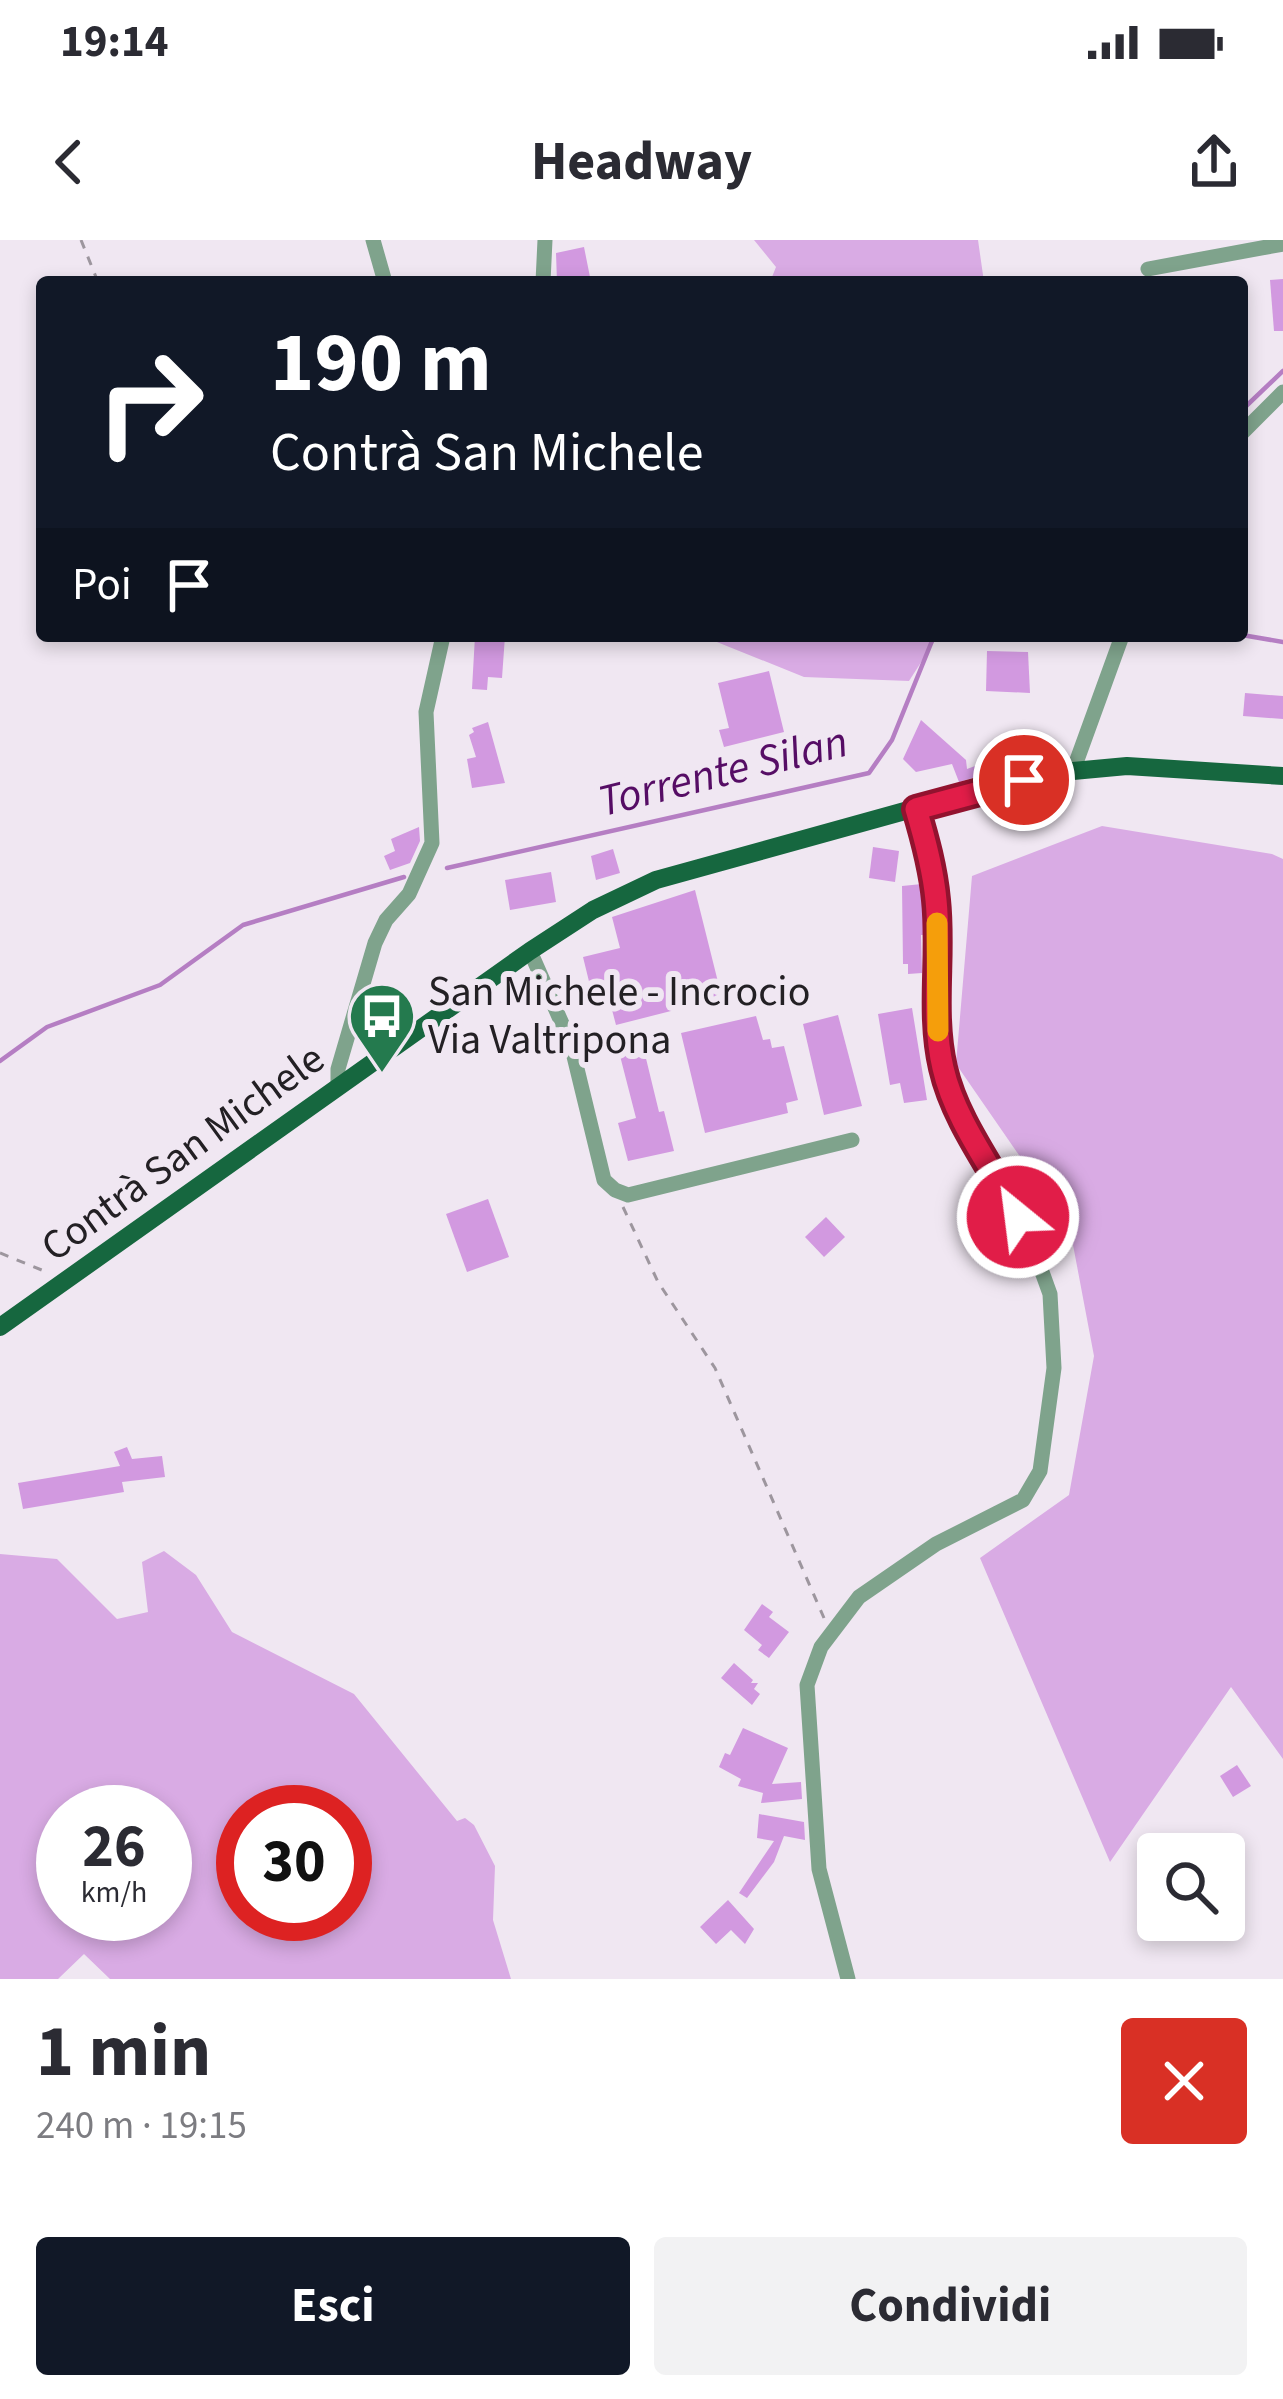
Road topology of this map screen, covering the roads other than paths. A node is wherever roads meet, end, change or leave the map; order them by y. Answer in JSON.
{"nodes":[{"id":1,"x":373,"y":240,"type":"edge"},
{"id":2,"x":544,"y":240,"type":"edge"},
{"id":3,"x":1283,"y":244,"type":"edge"},
{"id":4,"x":1148,"y":269,"type":"dead end"},
{"id":5,"x":383,"y":276,"type":"edge"},
{"id":6,"x":543,"y":276,"type":"edge"},
{"id":7,"x":1283,"y":392,"type":"edge"},
{"id":8,"x":1248,"y":427,"type":"edge"},
{"id":9,"x":441,"y":642,"type":"edge"},
{"id":10,"x":1119,"y":642,"type":"edge"},
{"id":11,"x":1073,"y":771,"type":"junction"},
{"id":12,"x":1283,"y":776,"type":"edge"},
{"id":13,"x":916,"y":809,"type":"junction"},
{"id":14,"x":530,"y":951,"type":"junction"},
{"id":15,"x":338,"y":1086,"type":"junction"},
{"id":16,"x":852,"y":1140,"type":"dead end"},
{"id":17,"x":0,"y":1327,"type":"edge"},
{"id":18,"x":848,"y":1979,"type":"edge"}],
"edges":[{"from":1,"to":5,"type":"street"},
{"from":2,"to":6,"type":"street"},
{"from":3,"to":4,"type":"street"},
{"from":7,"to":8,"type":"street"},
{"from":9,"to":15,"type":"street"},
{"from":10,"to":11,"type":"street"},
{"from":11,"to":12,"type":"main road","name":"Contrà San Michele"},
{"from":11,"to":13,"type":"main road","name":"Contrà San Michele"},
{"from":13,"to":14,"type":"main road","name":"Contrà San Michele"},
{"from":13,"to":18,"type":"street"},
{"from":14,"to":15,"type":"main road","name":"Contrà San Michele"},
{"from":14,"to":16,"type":"street"},
{"from":15,"to":17,"type":"main road","name":"Contrà San Michele"}]}
